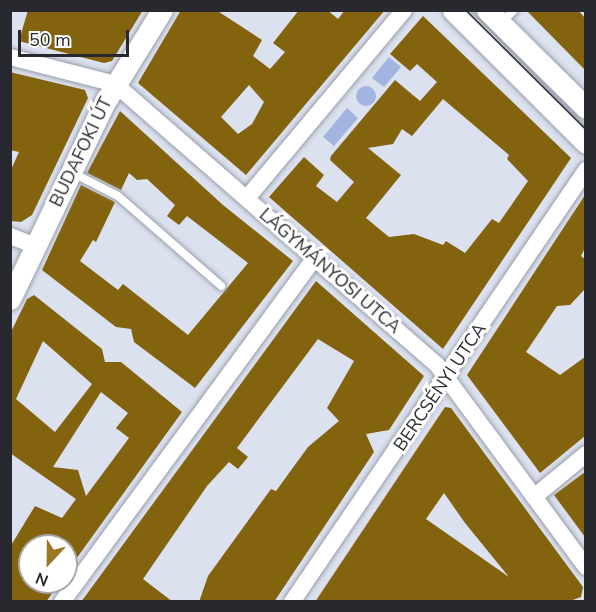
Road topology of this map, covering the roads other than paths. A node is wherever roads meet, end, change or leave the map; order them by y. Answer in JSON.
{"nodes":[{"id":1,"x":162,"y":10,"type":"edge"},
{"id":2,"x":404,"y":10,"type":"edge"},
{"id":3,"x":453,"y":10,"type":"edge"},
{"id":4,"x":501,"y":15,"type":"edge"},
{"id":5,"x":10,"y":57,"type":"edge"},
{"id":6,"x":115,"y":84,"type":"junction"},
{"id":7,"x":585,"y":108,"type":"edge"},
{"id":8,"x":585,"y":143,"type":"edge"},
{"id":9,"x":585,"y":170,"type":"edge"},
{"id":10,"x":71,"y":172,"type":"junction"},
{"id":11,"x":247,"y":198,"type":"junction"},
{"id":12,"x":10,"y":236,"type":"edge"},
{"id":13,"x":36,"y":246,"type":"junction"},
{"id":14,"x":314,"y":259,"type":"junction"},
{"id":15,"x":221,"y":286,"type":"dead end"},
{"id":16,"x":10,"y":299,"type":"edge"},
{"id":17,"x":446,"y":378,"type":"junction"},
{"id":18,"x":585,"y":454,"type":"edge"},
{"id":19,"x":534,"y":497,"type":"junction"},
{"id":20,"x":585,"y":567,"type":"edge"},
{"id":21,"x":62,"y":602,"type":"edge"},
{"id":22,"x":292,"y":602,"type":"edge"}],
"edges":[{"from":1,"to":6,"type":"street","name":"BUDAFOKI ÚT"},
{"from":2,"to":11,"type":"street"},
{"from":3,"to":8,"type":"street"},
{"from":4,"to":7,"type":"street"},
{"from":5,"to":6,"type":"street","name":"LÁGYMÁNYOSI UTCA"},
{"from":6,"to":10,"type":"street","name":"BUDAFOKI ÚT"},
{"from":6,"to":11,"type":"street","name":"LÁGYMÁNYOSI UTCA"},
{"from":9,"to":17,"type":"street","name":"BERCSÉNYI UTCA"},
{"from":10,"to":13,"type":"street","name":"BUDAFOKI ÚT"},
{"from":10,"to":15,"type":"lane"},
{"from":11,"to":14,"type":"street","name":"LÁGYMÁNYOSI UTCA"},
{"from":12,"to":13,"type":"street"},
{"from":13,"to":16,"type":"street","name":"BUDAFOKI ÚT"},
{"from":14,"to":17,"type":"street","name":"LÁGYMÁNYOSI UTCA"},
{"from":14,"to":21,"type":"street"},
{"from":17,"to":19,"type":"street","name":"LÁGYMÁNYOSI UTCA"},
{"from":17,"to":22,"type":"street","name":"BERCSÉNYI UTCA"},
{"from":18,"to":19,"type":"street"},
{"from":19,"to":20,"type":"street","name":"LÁGYMÁNYOSI UTCA"}]}
